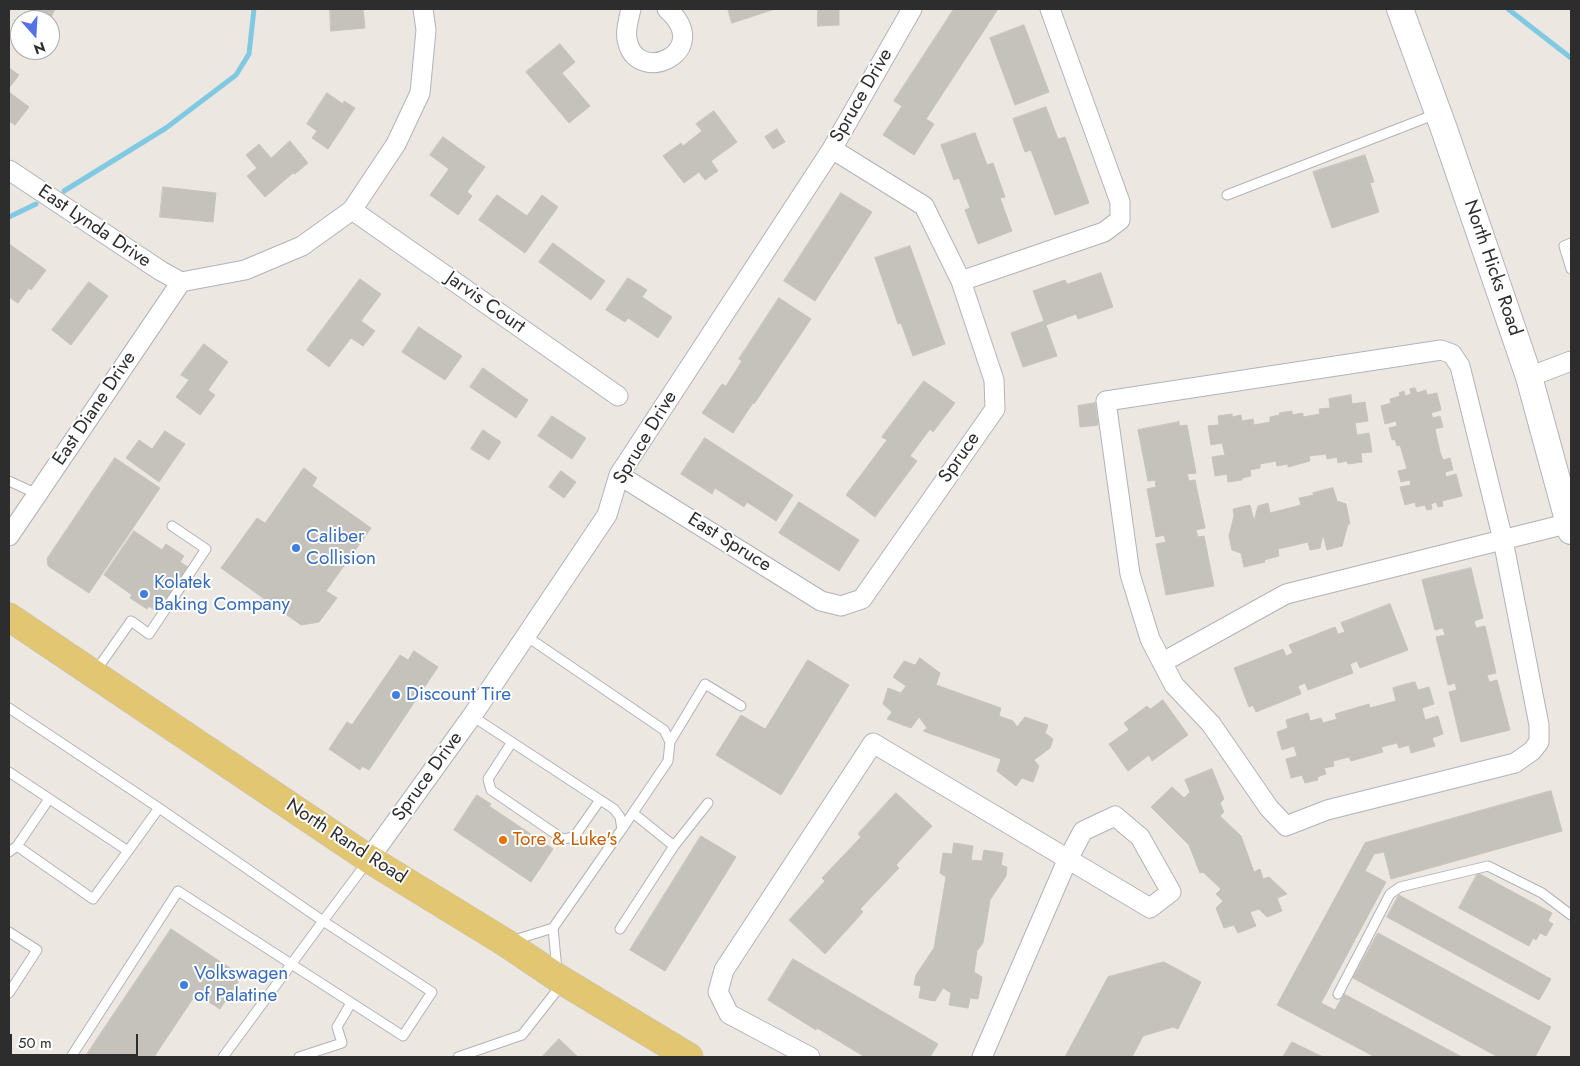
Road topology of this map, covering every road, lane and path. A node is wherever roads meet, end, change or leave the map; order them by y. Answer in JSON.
{"nodes":[{"id":1,"x":423,"y":9,"type":"edge"},
{"id":2,"x":631,"y":9,"type":"edge"},
{"id":3,"x":667,"y":9,"type":"edge"},
{"id":4,"x":912,"y":9,"type":"edge"},
{"id":5,"x":1050,"y":9,"type":"edge"},
{"id":6,"x":1400,"y":9,"type":"edge"},
{"id":7,"x":1439,"y":114,"type":"junction"},
{"id":8,"x":832,"y":149,"type":"junction"},
{"id":9,"x":9,"y":170,"type":"edge"},
{"id":10,"x":1227,"y":195,"type":"dead end"},
{"id":11,"x":352,"y":210,"type":"junction"},
{"id":12,"x":1571,"y":244,"type":"edge"},
{"id":13,"x":1571,"y":269,"type":"edge"},
{"id":14,"x":961,"y":281,"type":"junction"},
{"id":15,"x":181,"y":282,"type":"junction"},
{"id":16,"x":1571,"y":361,"type":"edge"},
{"id":17,"x":1529,"y":376,"type":"junction"},
{"id":18,"x":618,"y":396,"type":"dead end"},
{"id":19,"x":620,"y":475,"type":"junction"},
{"id":20,"x":9,"y":481,"type":"edge"},
{"id":21,"x":1565,"y":488,"type":"edge"},
{"id":22,"x":37,"y":494,"type":"junction"},
{"id":23,"x":172,"y":526,"type":"dead end"},
{"id":24,"x":1570,"y":527,"type":"edge"},
{"id":25,"x":9,"y":536,"type":"edge"},
{"id":26,"x":1503,"y":540,"type":"junction"},
{"id":27,"x":841,"y":606,"type":"joint"},
{"id":28,"x":11,"y":621,"type":"edge"},
{"id":29,"x":526,"y":636,"type":"junction"},
{"id":30,"x":1163,"y":662,"type":"junction"},
{"id":31,"x":94,"y":674,"type":"junction"},
{"id":32,"x":695,"y":682,"type":"dead end"},
{"id":33,"x":705,"y":684,"type":"junction"},
{"id":34,"x":741,"y":706,"type":"dead end"},
{"id":35,"x":9,"y":708,"type":"edge"},
{"id":36,"x":472,"y":716,"type":"junction"},
{"id":37,"x":512,"y":742,"type":"junction"},
{"id":38,"x":670,"y":742,"type":"junction"},
{"id":39,"x":9,"y":772,"type":"edge"},
{"id":40,"x":50,"y":799,"type":"junction"},
{"id":41,"x":600,"y":800,"type":"junction"},
{"id":42,"x":708,"y":803,"type":"dead end"},
{"id":43,"x":159,"y":808,"type":"junction"},
{"id":44,"x":633,"y":813,"type":"junction"},
{"id":45,"x":622,"y":829,"type":"junction"},
{"id":46,"x":17,"y":846,"type":"junction"},
{"id":47,"x":674,"y":846,"type":"junction"},
{"id":48,"x":128,"y":851,"type":"junction"},
{"id":49,"x":9,"y":852,"type":"edge"},
{"id":50,"x":369,"y":859,"type":"junction"},
{"id":51,"x":1068,"y":859,"type":"junction"},
{"id":52,"x":1571,"y":914,"type":"edge"},
{"id":53,"x":323,"y":921,"type":"junction"},
{"id":54,"x":553,"y":928,"type":"junction"},
{"id":55,"x":620,"y":929,"type":"dead end"},
{"id":56,"x":9,"y":932,"type":"edge"},
{"id":57,"x":506,"y":943,"type":"junction"},
{"id":58,"x":292,"y":964,"type":"junction"},
{"id":59,"x":561,"y":980,"type":"junction"},
{"id":60,"x":9,"y":993,"type":"edge"},
{"id":61,"x":1338,"y":994,"type":"dead end"},
{"id":62,"x":351,"y":1003,"type":"junction"},
{"id":63,"x":71,"y":1057,"type":"edge"},
{"id":64,"x":223,"y":1057,"type":"edge"},
{"id":65,"x":299,"y":1057,"type":"edge"},
{"id":66,"x":458,"y":1057,"type":"edge"},
{"id":67,"x":689,"y":1057,"type":"edge"},
{"id":68,"x":810,"y":1057,"type":"edge"},
{"id":69,"x":982,"y":1057,"type":"edge"}],
"edges":[{"from":1,"to":11,"type":"street"},
{"from":2,"to":3,"type":"street"},
{"from":4,"to":8,"type":"street","name":"Spruce Drive"},
{"from":5,"to":14,"type":"street"},
{"from":6,"to":7,"type":"main road","name":"North Hicks Road"},
{"from":7,"to":10,"type":"lane"},
{"from":7,"to":17,"type":"main road","name":"North Hicks Road"},
{"from":8,"to":14,"type":"street","name":"Spruce"},
{"from":8,"to":19,"type":"street","name":"Spruce Drive"},
{"from":9,"to":15,"type":"street","name":"East Lynda Drive"},
{"from":11,"to":15,"type":"street"},
{"from":11,"to":18,"type":"street","name":"Jarvis Court"},
{"from":12,"to":13,"type":"lane"},
{"from":14,"to":27,"type":"street","name":"Spruce"},
{"from":15,"to":22,"type":"street","name":"East Diane Drive"},
{"from":16,"to":17,"type":"street"},
{"from":17,"to":21,"type":"main road","name":"North Hicks Road"},
{"from":19,"to":27,"type":"street","name":"East Spruce"},
{"from":19,"to":29,"type":"street","name":"Spruce Drive"},
{"from":20,"to":22,"type":"lane"},
{"from":21,"to":24,"type":"main road","name":"North Hicks Road"},
{"from":22,"to":25,"type":"street","name":"East Diane Drive"},
{"from":23,"to":31,"type":"lane"},
{"from":24,"to":26,"type":"street"},
{"from":26,"to":30,"type":"street"},
{"from":26,"to":30,"type":"street"},
{"from":26,"to":30,"type":"street"},
{"from":28,"to":31,"type":"main road","name":"North Rand Road"},
{"from":29,"to":36,"type":"street","name":"Spruce Drive"},
{"from":29,"to":38,"type":"lane"},
{"from":31,"to":50,"type":"main road","name":"North Rand Road"},
{"from":32,"to":33,"type":"lane"},
{"from":33,"to":34,"type":"lane"},
{"from":33,"to":38,"type":"lane"},
{"from":35,"to":43,"type":"lane"},
{"from":36,"to":37,"type":"lane"},
{"from":36,"to":50,"type":"street","name":"Spruce Drive"},
{"from":37,"to":41,"type":"lane"},
{"from":37,"to":41,"type":"lane"},
{"from":38,"to":44,"type":"lane"},
{"from":39,"to":40,"type":"lane"},
{"from":40,"to":46,"type":"lane"},
{"from":40,"to":48,"type":"lane"},
{"from":41,"to":45,"type":"lane"},
{"from":42,"to":47,"type":"lane"},
{"from":43,"to":48,"type":"lane"},
{"from":43,"to":53,"type":"lane"},
{"from":44,"to":45,"type":"lane"},
{"from":44,"to":47,"type":"lane"},
{"from":45,"to":54,"type":"lane"},
{"from":46,"to":48,"type":"lane"},
{"from":46,"to":49,"type":"lane"},
{"from":47,"to":55,"type":"lane"},
{"from":50,"to":53,"type":"lane"},
{"from":50,"to":57,"type":"main road","name":"North Rand Road"},
{"from":51,"to":51,"type":"street"},
{"from":51,"to":68,"type":"street"},
{"from":51,"to":69,"type":"street"},
{"from":52,"to":61,"type":"lane"},
{"from":53,"to":58,"type":"lane"},
{"from":53,"to":62,"type":"lane"},
{"from":54,"to":57,"type":"lane"},
{"from":54,"to":59,"type":"lane"},
{"from":56,"to":60,"type":"lane"},
{"from":57,"to":59,"type":"main road","name":"North Rand Road"},
{"from":58,"to":62,"type":"lane"},
{"from":58,"to":63,"type":"lane"},
{"from":58,"to":64,"type":"lane"},
{"from":59,"to":66,"type":"lane"},
{"from":59,"to":67,"type":"main road","name":"North Rand Road"},
{"from":62,"to":65,"type":"lane"}]}
